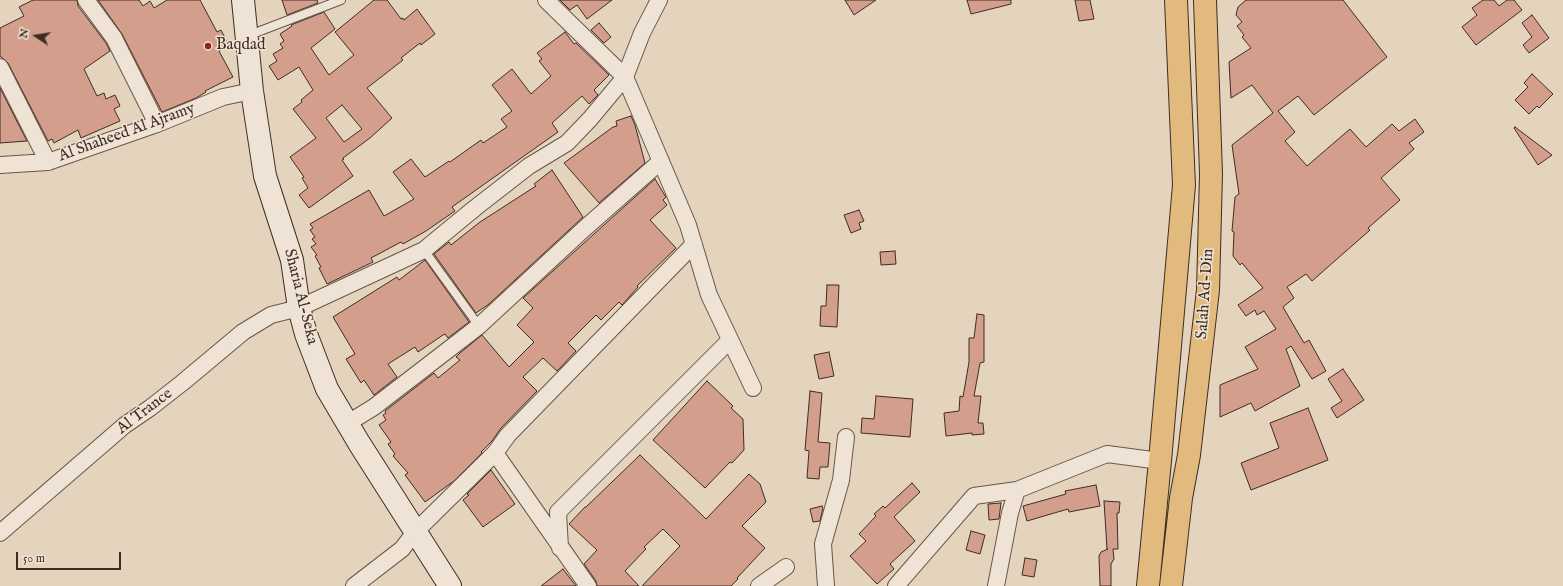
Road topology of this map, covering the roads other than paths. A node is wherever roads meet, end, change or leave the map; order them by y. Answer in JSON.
{"nodes":[{"id":1,"x":86,"y":0,"type":"edge"},
{"id":2,"x":243,"y":0,"type":"edge"},
{"id":3,"x":341,"y":0,"type":"edge"},
{"id":4,"x":546,"y":0,"type":"edge"},
{"id":5,"x":659,"y":0,"type":"edge"},
{"id":6,"x":1176,"y":0,"type":"edge"},
{"id":7,"x":1205,"y":0,"type":"edge"},
{"id":8,"x":246,"y":36,"type":"junction"},
{"id":9,"x":0,"y":67,"type":"edge"},
{"id":10,"x":625,"y":77,"type":"junction"},
{"id":11,"x":252,"y":91,"type":"junction"},
{"id":12,"x":157,"y":124,"type":"junction"},
{"id":13,"x":48,"y":162,"type":"junction"},
{"id":14,"x":660,"y":162,"type":"junction"},
{"id":15,"x":0,"y":165,"type":"edge"},
{"id":16,"x":694,"y":244,"type":"junction"},
{"id":17,"x":424,"y":250,"type":"junction"},
{"id":18,"x":299,"y":308,"type":"junction"},
{"id":19,"x":479,"y":326,"type":"junction"},
{"id":20,"x":730,"y":340,"type":"junction"},
{"id":21,"x":753,"y":388,"type":"dead end"},
{"id":22,"x":348,"y":423,"type":"junction"},
{"id":23,"x":846,"y":437,"type":"dead end"},
{"id":24,"x":495,"y":452,"type":"junction"},
{"id":25,"x":1160,"y":461,"type":"junction"},
{"id":26,"x":1017,"y":490,"type":"junction"},
{"id":27,"x":415,"y":532,"type":"junction"},
{"id":28,"x":0,"y":533,"type":"edge"},
{"id":29,"x":560,"y":548,"type":"junction"},
{"id":30,"x":786,"y":567,"type":"dead end"},
{"id":31,"x":354,"y":586,"type":"edge"},
{"id":32,"x":450,"y":586,"type":"edge"},
{"id":33,"x":588,"y":586,"type":"edge"},
{"id":34,"x":759,"y":586,"type":"edge"},
{"id":35,"x":826,"y":586,"type":"edge"},
{"id":36,"x":896,"y":586,"type":"edge"},
{"id":37,"x":996,"y":586,"type":"edge"},
{"id":38,"x":1148,"y":586,"type":"edge"},
{"id":39,"x":1171,"y":586,"type":"edge"}],
"edges":[{"from":1,"to":12,"type":"street"},
{"from":2,"to":8,"type":"street","name":"Sharia Al-Seka"},
{"from":3,"to":8,"type":"lane"},
{"from":4,"to":10,"type":"street"},
{"from":5,"to":10,"type":"street","name":"Al Trance"},
{"from":6,"to":25,"type":"highway","name":"Salah Ad-Din"},
{"from":7,"to":39,"type":"highway","name":"Salah Ad-Din"},
{"from":8,"to":11,"type":"street","name":"Sharia Al-Seka"},
{"from":9,"to":13,"type":"street"},
{"from":10,"to":14,"type":"street"},
{"from":10,"to":17,"type":"street","name":"Al Trance"},
{"from":11,"to":12,"type":"street","name":"Al Shaheed Al Ajramy"},
{"from":11,"to":18,"type":"street","name":"Sharia Al-Seka"},
{"from":12,"to":13,"type":"street","name":"Al Shaheed Al Ajramy"},
{"from":13,"to":15,"type":"street","name":"Al Shaheed Al Ajramy"},
{"from":14,"to":16,"type":"street"},
{"from":14,"to":19,"type":"street"},
{"from":16,"to":20,"type":"street"},
{"from":16,"to":24,"type":"street"},
{"from":17,"to":18,"type":"street","name":"Al Trance"},
{"from":17,"to":19,"type":"lane"},
{"from":18,"to":22,"type":"street","name":"Sharia Al-Seka"},
{"from":18,"to":28,"type":"street","name":"Al Trance"},
{"from":19,"to":22,"type":"street"},
{"from":20,"to":21,"type":"street"},
{"from":20,"to":29,"type":"street"},
{"from":22,"to":27,"type":"street","name":"Sharia Al-Seka"},
{"from":23,"to":35,"type":"street"},
{"from":24,"to":27,"type":"street"},
{"from":24,"to":29,"type":"street"},
{"from":25,"to":26,"type":"street"},
{"from":25,"to":38,"type":"highway","name":"Salah Ad-Din"},
{"from":26,"to":36,"type":"street"},
{"from":26,"to":37,"type":"street"},
{"from":27,"to":31,"type":"street"},
{"from":27,"to":32,"type":"street","name":"Sharia Al-Seka"},
{"from":29,"to":33,"type":"street"},
{"from":30,"to":34,"type":"street"}]}
